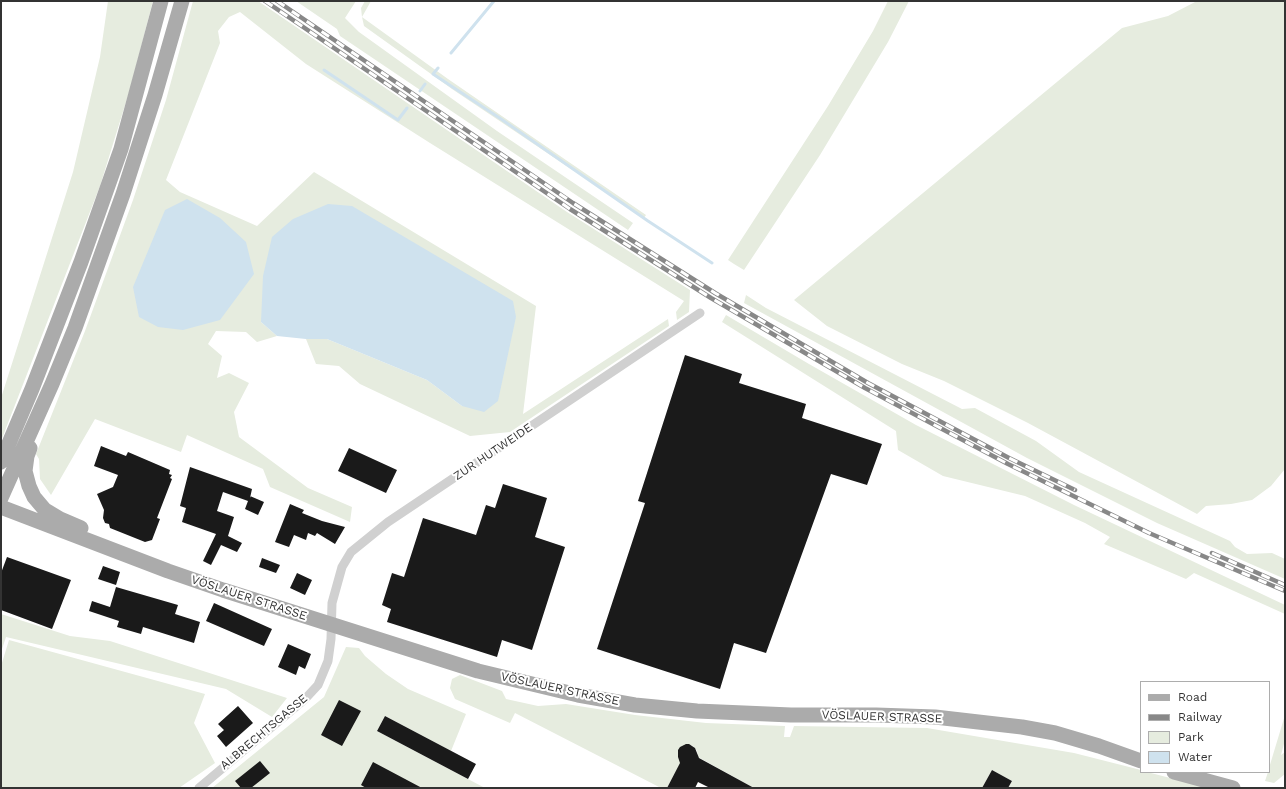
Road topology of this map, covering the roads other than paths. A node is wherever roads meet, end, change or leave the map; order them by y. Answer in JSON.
{"nodes":[{"id":1,"x":162,"y":1,"type":"edge"},
{"id":2,"x":182,"y":1,"type":"edge"},
{"id":3,"x":700,"y":312,"type":"dead end"},
{"id":4,"x":52,"y":384,"type":"junction"},
{"id":5,"x":1,"y":462,"type":"edge"},
{"id":6,"x":1,"y":498,"type":"edge"},
{"id":7,"x":1,"y":507,"type":"edge"},
{"id":8,"x":97,"y":544,"type":"junction"},
{"id":9,"x":332,"y":624,"type":"junction"},
{"id":10,"x":1140,"y":761,"type":"edge"},
{"id":11,"x":1178,"y":773,"type":"edge"},
{"id":12,"x":199,"y":788,"type":"edge"},
{"id":13,"x":1233,"y":788,"type":"edge"}],
"edges":[{"from":1,"to":5,"type":"main road"},
{"from":2,"to":4,"type":"main road"},
{"from":3,"to":9,"type":"street","name":"ZUR HUTWEIDE"},
{"from":4,"to":6,"type":"main road"},
{"from":4,"to":8,"type":"main road"},
{"from":7,"to":8,"type":"main road","name":"VÖSLAUER STRASSE"},
{"from":8,"to":9,"type":"main road","name":"VÖSLAUER STRASSE"},
{"from":9,"to":10,"type":"main road","name":"VÖSLAUER STRASSE"},
{"from":9,"to":12,"type":"street","name":"ALBRECHTSGASSE"},
{"from":11,"to":13,"type":"main road"}]}
